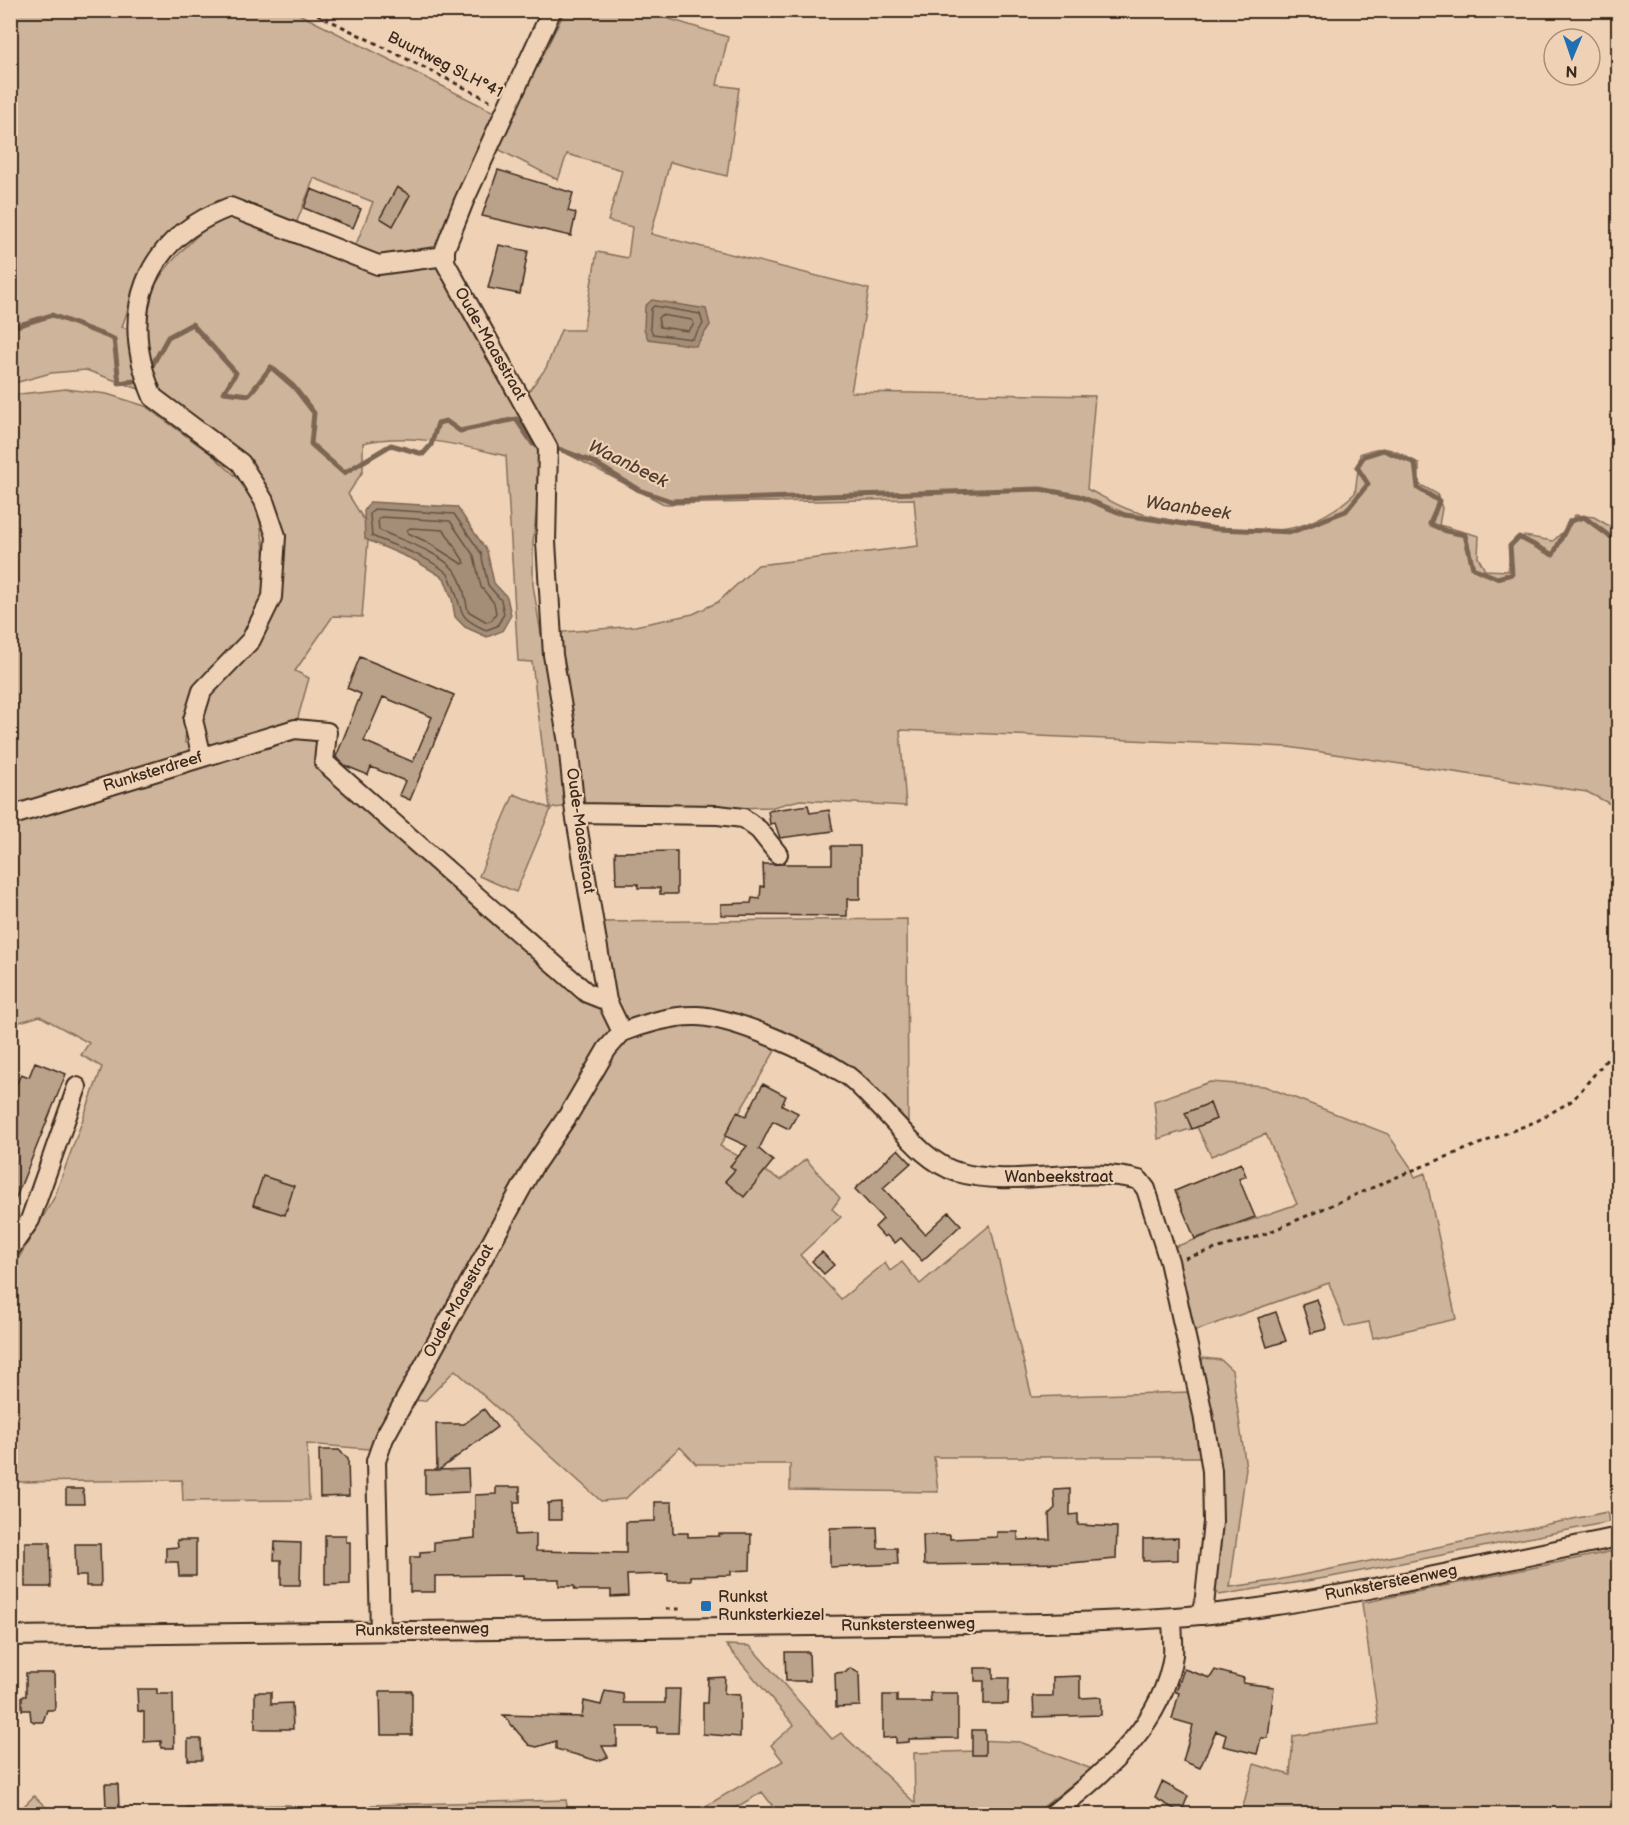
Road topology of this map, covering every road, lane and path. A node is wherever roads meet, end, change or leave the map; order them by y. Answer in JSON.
{"nodes":[{"id":1,"x":309,"y":10,"type":"edge"},
{"id":2,"x":552,"y":10,"type":"edge"},
{"id":3,"x":505,"y":108,"type":"junction"},
{"id":4,"x":445,"y":256,"type":"junction"},
{"id":5,"x":202,"y":757,"type":"junction"},
{"id":6,"x":575,"y":813,"type":"junction"},
{"id":7,"x":10,"y":816,"type":"edge"},
{"id":8,"x":778,"y":854,"type":"dead end"},
{"id":9,"x":607,"y":1001,"type":"junction"},
{"id":10,"x":622,"y":1032,"type":"junction"},
{"id":11,"x":1618,"y":1046,"type":"edge"},
{"id":12,"x":77,"y":1087,"type":"dead end"},
{"id":13,"x":10,"y":1249,"type":"edge"},
{"id":14,"x":1169,"y":1261,"type":"junction"},
{"id":15,"x":1618,"y":1537,"type":"edge"},
{"id":16,"x":1203,"y":1615,"type":"junction"},
{"id":17,"x":1172,"y":1618,"type":"junction"},
{"id":18,"x":380,"y":1631,"type":"junction"},
{"id":19,"x":10,"y":1635,"type":"edge"},
{"id":20,"x":1053,"y":1815,"type":"edge"}],
"edges":[{"from":1,"to":3,"type":"path","name":"Buurtweg SLH°41"},
{"from":2,"to":3,"type":"street"},
{"from":3,"to":4,"type":"street"},
{"from":4,"to":5,"type":"street"},
{"from":4,"to":6,"type":"street","name":"Oude-Maasstraat"},
{"from":5,"to":7,"type":"street","name":"Runksterdreef"},
{"from":5,"to":9,"type":"street","name":"Runksterdreef"},
{"from":6,"to":8,"type":"street"},
{"from":6,"to":9,"type":"street","name":"Oude-Maasstraat"},
{"from":9,"to":10,"type":"street","name":"Oude-Maasstraat"},
{"from":10,"to":14,"type":"street","name":"Wanbeekstraat"},
{"from":10,"to":18,"type":"street","name":"Oude-Maasstraat"},
{"from":11,"to":14,"type":"path"},
{"from":12,"to":13,"type":"street"},
{"from":14,"to":16,"type":"street","name":"Wanbeekstraat"},
{"from":15,"to":16,"type":"street","name":"Runkstersteenweg"},
{"from":16,"to":17,"type":"street","name":"Runkstersteenweg"},
{"from":17,"to":18,"type":"street","name":"Runkstersteenweg"},
{"from":17,"to":20,"type":"street"},
{"from":18,"to":19,"type":"street","name":"Runkstersteenweg"}]}
